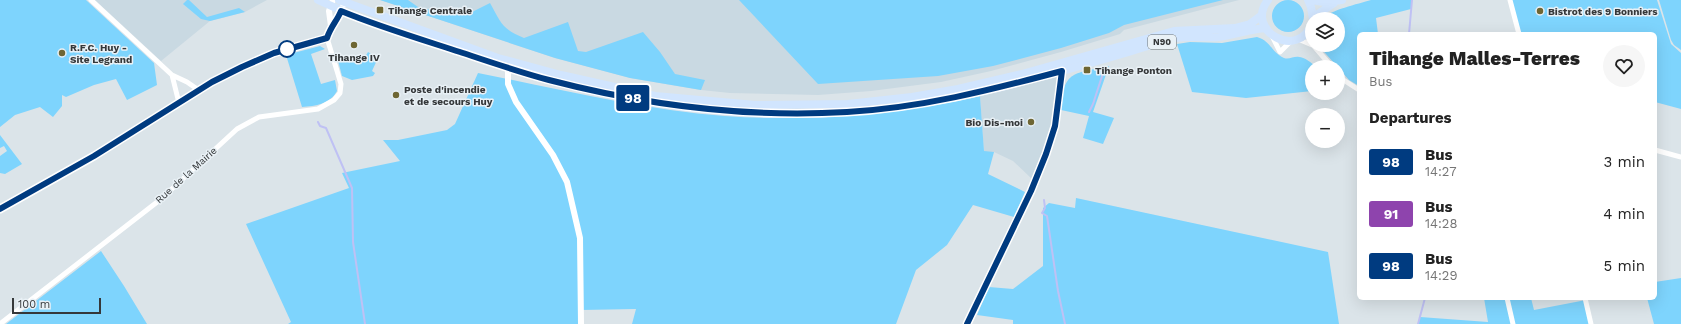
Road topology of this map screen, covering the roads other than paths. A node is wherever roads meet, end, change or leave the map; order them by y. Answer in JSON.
{"nodes":[{"id":1,"x":91,"y":0,"type":"edge"},
{"id":2,"x":318,"y":0,"type":"edge"},
{"id":3,"x":1268,"y":0,"type":"edge"},
{"id":4,"x":1309,"y":0,"type":"edge"},
{"id":5,"x":1510,"y":0,"type":"edge"},
{"id":6,"x":343,"y":1,"type":"edge"},
{"id":7,"x":1339,"y":1,"type":"edge"},
{"id":8,"x":332,"y":3,"type":"edge"},
{"id":9,"x":1311,"y":12,"type":"edge"},
{"id":10,"x":1321,"y":12,"type":"edge"},
{"id":11,"x":340,"y":13,"type":"junction"},
{"id":12,"x":1262,"y":15,"type":"junction"},
{"id":13,"x":331,"y":26,"type":"junction"},
{"id":14,"x":1268,"y":31,"type":"junction"},
{"id":15,"x":1518,"y":32,"type":"edge"},
{"id":16,"x":1305,"y":33,"type":"edge"},
{"id":17,"x":327,"y":38,"type":"junction"},
{"id":18,"x":1294,"y":40,"type":"junction"},
{"id":19,"x":1305,"y":43,"type":"edge"},
{"id":20,"x":1318,"y":52,"type":"edge"},
{"id":21,"x":498,"y":58,"type":"junction"},
{"id":22,"x":1326,"y":60,"type":"edge"},
{"id":23,"x":1067,"y":61,"type":"junction"},
{"id":24,"x":521,"y":63,"type":"junction"},
{"id":25,"x":508,"y":68,"type":"junction"},
{"id":26,"x":1062,"y":71,"type":"junction"},
{"id":27,"x":172,"y":75,"type":"junction"},
{"id":28,"x":1345,"y":81,"type":"edge"},
{"id":29,"x":1357,"y":89,"type":"edge"},
{"id":30,"x":200,"y":91,"type":"junction"},
{"id":31,"x":179,"y":103,"type":"junction"},
{"id":32,"x":1657,"y":151,"type":"edge"},
{"id":33,"x":1681,"y":157,"type":"edge"},
{"id":34,"x":0,"y":209,"type":"edge"},
{"id":35,"x":1507,"y":300,"type":"edge"},
{"id":36,"x":1585,"y":300,"type":"edge"},
{"id":37,"x":0,"y":324,"type":"edge"},
{"id":38,"x":581,"y":324,"type":"edge"},
{"id":39,"x":967,"y":324,"type":"edge"},
{"id":40,"x":1513,"y":324,"type":"edge"},
{"id":41,"x":1591,"y":324,"type":"edge"}],
"edges":[{"from":1,"to":27,"type":"street"},
{"from":2,"to":8,"type":"main road","number":"N90"},
{"from":3,"to":12,"type":"main road"},
{"from":4,"to":7,"type":"main road"},
{"from":4,"to":9,"type":"main road"},
{"from":5,"to":15,"type":"street"},
{"from":6,"to":11,"type":"street"},
{"from":6,"to":21,"type":"main road","number":"N90"},
{"from":7,"to":10,"type":"main road"},
{"from":8,"to":11,"type":"main road","number":"N90"},
{"from":8,"to":13,"type":"street"},
{"from":11,"to":13,"type":"street"},
{"from":11,"to":25,"type":"main road","number":"N90"},
{"from":12,"to":14,"type":"main road"},
{"from":12,"to":23,"type":"main road","number":"N90"},
{"from":13,"to":17,"type":"street"},
{"from":14,"to":18,"type":"main road","number":"N90"},
{"from":14,"to":26,"type":"main road","number":"N90"},
{"from":16,"to":18,"type":"main road"},
{"from":17,"to":30,"type":"street"},
{"from":17,"to":37,"type":"street","name":"Rue de la Mairie"},
{"from":18,"to":19,"type":"street"},
{"from":20,"to":22,"type":"street"},
{"from":21,"to":24,"type":"main road","number":"N90"},
{"from":21,"to":25,"type":"street"},
{"from":23,"to":24,"type":"main road","number":"N90"},
{"from":23,"to":26,"type":"street"},
{"from":24,"to":25,"type":"street"},
{"from":25,"to":26,"type":"main road","number":"N90"},
{"from":25,"to":38,"type":"street"},
{"from":26,"to":39,"type":"street"},
{"from":27,"to":30,"type":"street"},
{"from":27,"to":31,"type":"street"},
{"from":28,"to":29,"type":"street"},
{"from":30,"to":31,"type":"street"},
{"from":31,"to":34,"type":"street"},
{"from":32,"to":33,"type":"street"},
{"from":35,"to":40,"type":"street"},
{"from":36,"to":41,"type":"street"}]}
